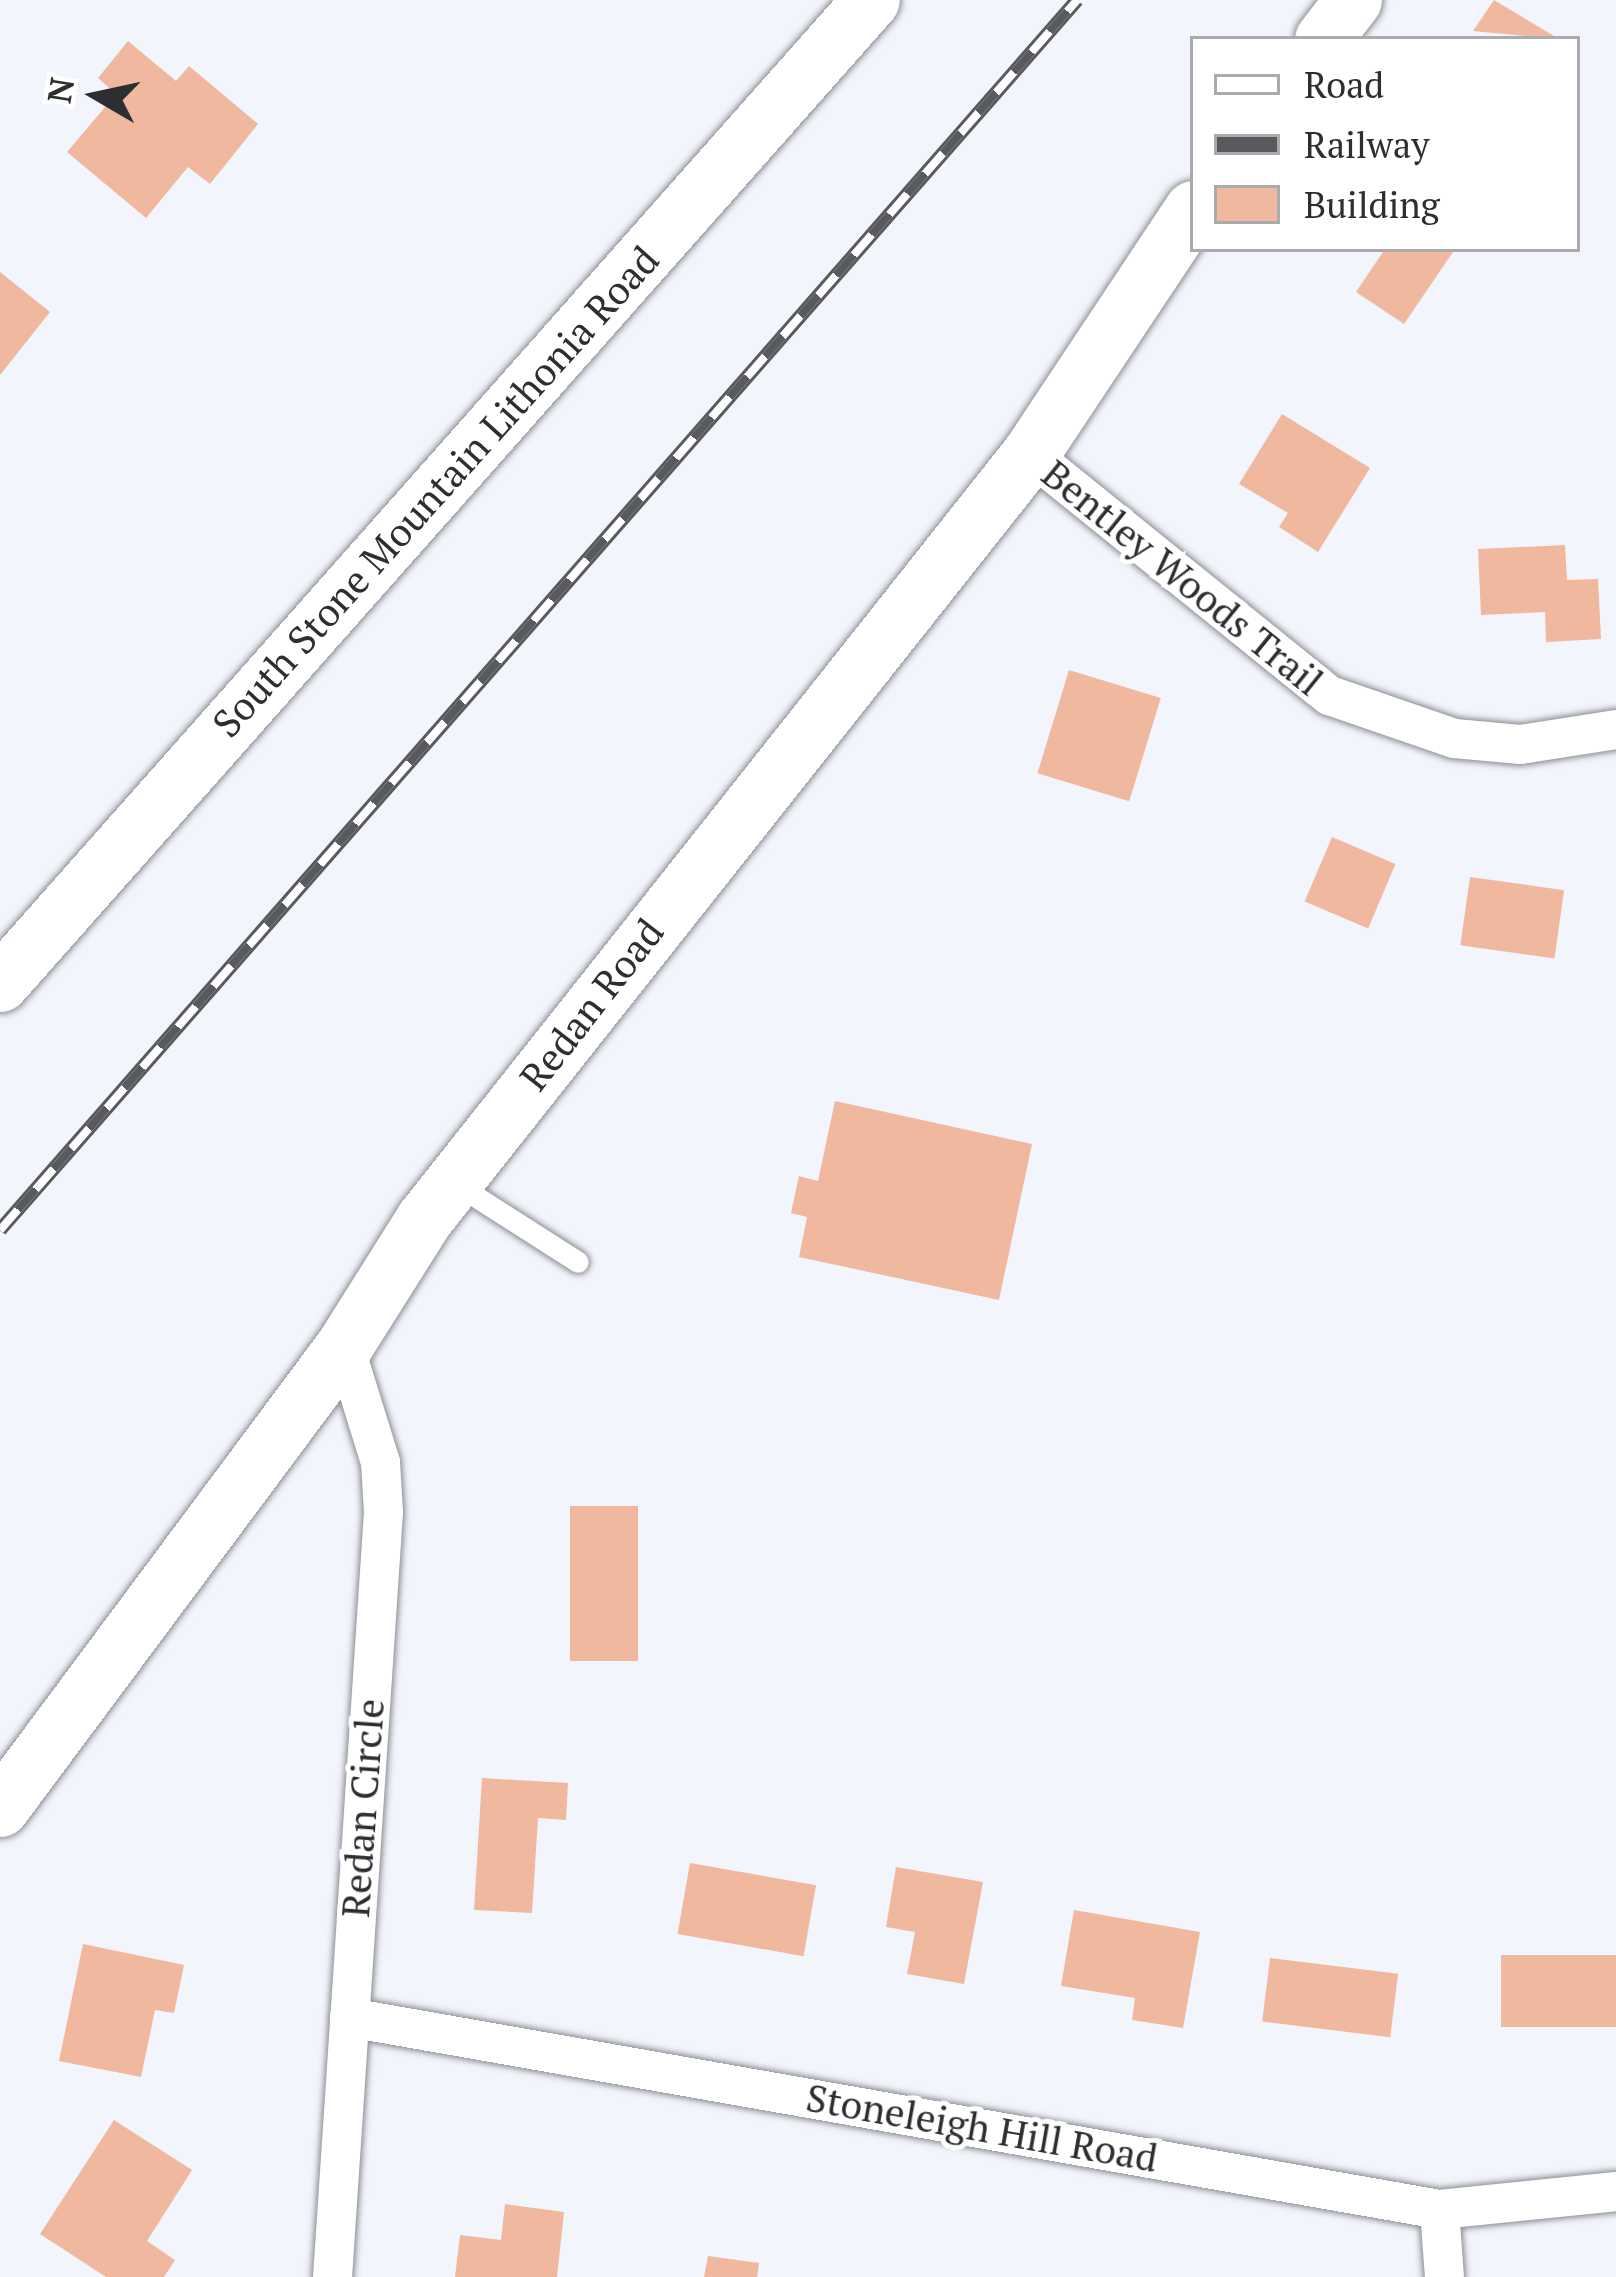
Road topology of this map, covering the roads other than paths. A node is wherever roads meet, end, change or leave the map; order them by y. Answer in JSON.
{"nodes":[{"id":1,"x":871,"y":0,"type":"edge"},
{"id":2,"x":1353,"y":0,"type":"edge"},
{"id":3,"x":1325,"y":36,"type":"edge"},
{"id":4,"x":1190,"y":214,"type":"edge"},
{"id":5,"x":1030,"y":454,"type":"junction"},
{"id":6,"x":1616,"y":729,"type":"edge"},
{"id":7,"x":0,"y":983,"type":"edge"},
{"id":8,"x":453,"y":1182,"type":"junction"},
{"id":9,"x":578,"y":1262,"type":"dead end"},
{"id":10,"x":344,"y":1346,"type":"junction"},
{"id":11,"x":0,"y":1808,"type":"edge"},
{"id":12,"x":349,"y":2017,"type":"junction"},
{"id":13,"x":1616,"y":2191,"type":"edge"},
{"id":14,"x":1439,"y":2209,"type":"junction"},
{"id":15,"x":332,"y":2277,"type":"edge"},
{"id":16,"x":1444,"y":2277,"type":"edge"}],
"edges":[{"from":1,"to":7,"type":"main road","name":"South Stone Mountain Lithonia Road"},
{"from":2,"to":3,"type":"main road"},
{"from":4,"to":5,"type":"main road","name":"Redan Road"},
{"from":5,"to":6,"type":"street","name":"Bentley Woods Trail"},
{"from":5,"to":8,"type":"main road","name":"Redan Road"},
{"from":8,"to":9,"type":"lane"},
{"from":8,"to":10,"type":"main road","name":"Redan Road"},
{"from":10,"to":11,"type":"main road","name":"Redan Road"},
{"from":10,"to":12,"type":"street","name":"Redan Circle"},
{"from":12,"to":14,"type":"street","name":"Stoneleigh Hill Road"},
{"from":12,"to":15,"type":"street","name":"Redan Circle"},
{"from":13,"to":14,"type":"street","name":"Stoneleigh Hill Road"},
{"from":14,"to":16,"type":"street"}]}
